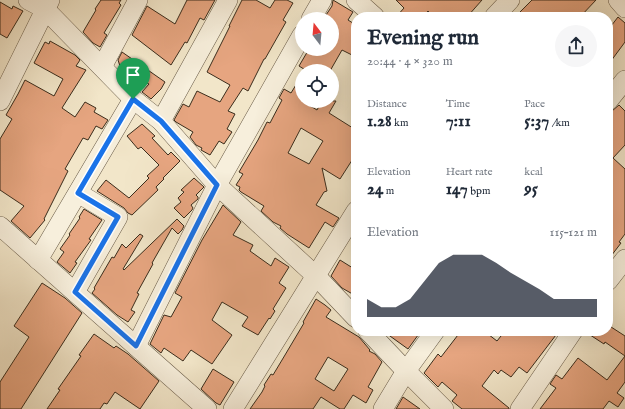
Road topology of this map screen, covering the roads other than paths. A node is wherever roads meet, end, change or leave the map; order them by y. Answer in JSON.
{"nodes":[{"id":1,"x":28,"y":0,"type":"edge"},
{"id":2,"x":138,"y":0,"type":"edge"},
{"id":3,"x":228,"y":0,"type":"edge"},
{"id":4,"x":322,"y":0,"type":"edge"},
{"id":5,"x":356,"y":0,"type":"edge"},
{"id":6,"x":510,"y":0,"type":"edge"},
{"id":7,"x":618,"y":0,"type":"edge"},
{"id":8,"x":47,"y":4,"type":"edge"},
{"id":9,"x":625,"y":8,"type":"edge"},
{"id":10,"x":315,"y":12,"type":"edge"},
{"id":11,"x":369,"y":12,"type":"edge"},
{"id":12,"x":499,"y":12,"type":"edge"},
{"id":13,"x":295,"y":47,"type":"edge"},
{"id":14,"x":102,"y":67,"type":"junction"},
{"id":15,"x":625,"y":80,"type":"edge"},
{"id":16,"x":613,"y":96,"type":"edge"},
{"id":17,"x":133,"y":99,"type":"junction"},
{"id":18,"x":0,"y":101,"type":"edge"},
{"id":19,"x":161,"y":121,"type":"junction"},
{"id":20,"x":217,"y":185,"type":"junction"},
{"id":21,"x":78,"y":193,"type":"junction"},
{"id":22,"x":351,"y":219,"type":"edge"},
{"id":23,"x":0,"y":226,"type":"edge"},
{"id":24,"x":38,"y":260,"type":"junction"},
{"id":25,"x":316,"y":276,"type":"junction"},
{"id":26,"x":75,"y":292,"type":"junction"},
{"id":27,"x":351,"y":313,"type":"edge"},
{"id":28,"x":373,"y":336,"type":"edge"},
{"id":29,"x":431,"y":336,"type":"edge"},
{"id":30,"x":570,"y":336,"type":"edge"},
{"id":31,"x":136,"y":346,"type":"junction"},
{"id":32,"x":406,"y":371,"type":"junction"},
{"id":33,"x":207,"y":409,"type":"edge"},
{"id":34,"x":233,"y":409,"type":"edge"},
{"id":35,"x":383,"y":409,"type":"edge"},
{"id":36,"x":444,"y":409,"type":"edge"},
{"id":37,"x":520,"y":409,"type":"edge"}],
"edges":[{"from":1,"to":8,"type":"street"},
{"from":2,"to":14,"type":"street"},
{"from":3,"to":19,"type":"street"},
{"from":4,"to":10,"type":"street"},
{"from":5,"to":11,"type":"street"},
{"from":6,"to":12,"type":"street"},
{"from":7,"to":9,"type":"street"},
{"from":8,"to":14,"type":"street"},
{"from":8,"to":18,"type":"street"},
{"from":13,"to":20,"type":"street"},
{"from":14,"to":17,"type":"street"},
{"from":15,"to":16,"type":"street"},
{"from":17,"to":19,"type":"street"},
{"from":17,"to":21,"type":"street"},
{"from":19,"to":20,"type":"street"},
{"from":20,"to":25,"type":"street"},
{"from":20,"to":31,"type":"street"},
{"from":21,"to":24,"type":"street"},
{"from":21,"to":26,"type":"street"},
{"from":22,"to":25,"type":"street"},
{"from":23,"to":24,"type":"street"},
{"from":24,"to":26,"type":"street"},
{"from":25,"to":27,"type":"street"},
{"from":25,"to":34,"type":"street"},
{"from":26,"to":31,"type":"street"},
{"from":28,"to":32,"type":"street"},
{"from":29,"to":32,"type":"street"},
{"from":30,"to":37,"type":"street"},
{"from":31,"to":33,"type":"street"},
{"from":32,"to":35,"type":"street"},
{"from":32,"to":36,"type":"street"}]}
